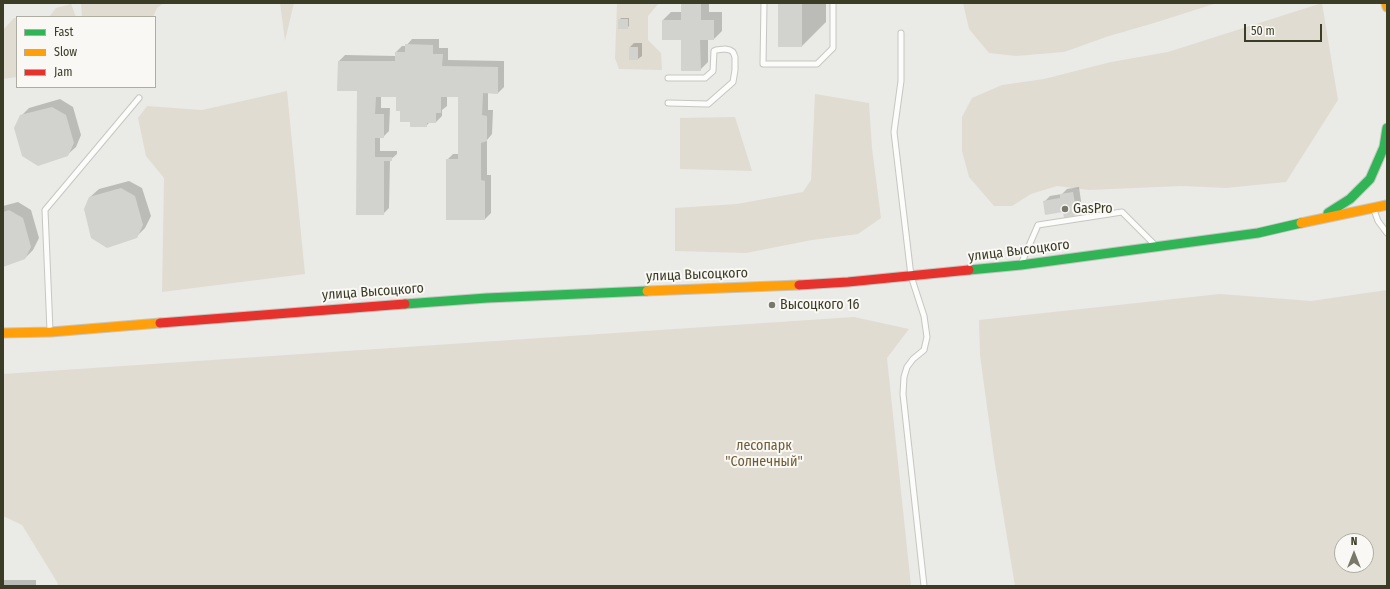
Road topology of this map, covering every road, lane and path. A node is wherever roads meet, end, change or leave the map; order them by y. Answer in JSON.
{"nodes":[{"id":1,"x":764,"y":3,"type":"edge"},
{"id":2,"x":833,"y":3,"type":"edge"},
{"id":3,"x":1386,"y":3,"type":"edge"},
{"id":4,"x":1387,"y":8,"type":"edge"},
{"id":5,"x":901,"y":33,"type":"dead end"},
{"id":6,"x":668,"y":78,"type":"dead end"},
{"id":7,"x":139,"y":98,"type":"dead end"},
{"id":8,"x":668,"y":103,"type":"dead end"},
{"id":9,"x":1387,"y":128,"type":"edge"},
{"id":10,"x":1387,"y":151,"type":"edge"},
{"id":11,"x":1378,"y":161,"type":"junction"},
{"id":12,"x":1370,"y":179,"type":"junction"},
{"id":13,"x":1371,"y":200,"type":"junction"},
{"id":14,"x":1387,"y":205,"type":"edge"},
{"id":15,"x":1320,"y":218,"type":"junction"},
{"id":16,"x":1387,"y":233,"type":"edge"},
{"id":17,"x":1158,"y":247,"type":"junction"},
{"id":18,"x":1021,"y":265,"type":"junction"},
{"id":19,"x":911,"y":276,"type":"junction"},
{"id":20,"x":50,"y":332,"type":"junction"},
{"id":21,"x":3,"y":334,"type":"edge"},
{"id":22,"x":924,"y":586,"type":"edge"}],
"edges":[{"from":1,"to":2,"type":"lane"},
{"from":3,"to":4,"type":"main road"},
{"from":5,"to":19,"type":"lane"},
{"from":6,"to":8,"type":"lane"},
{"from":7,"to":20,"type":"lane"},
{"from":9,"to":11,"type":"main road"},
{"from":10,"to":11,"type":"main road"},
{"from":11,"to":12,"type":"main road"},
{"from":12,"to":13,"type":"main road"},
{"from":12,"to":15,"type":"main road"},
{"from":13,"to":14,"type":"main road","name":"улица Высоцкого"},
{"from":13,"to":15,"type":"main road","name":"улица Высоцкого"},
{"from":13,"to":16,"type":"lane"},
{"from":15,"to":17,"type":"main road","name":"улица Высоцкого"},
{"from":17,"to":18,"type":"main road","name":"улица Высоцкого"},
{"from":17,"to":18,"type":"lane"},
{"from":18,"to":19,"type":"main road","name":"улица Высоцкого"},
{"from":19,"to":20,"type":"main road","name":"улица Высоцкого"},
{"from":19,"to":22,"type":"lane"},
{"from":20,"to":21,"type":"main road","name":"улица Высоцкого"}]}
